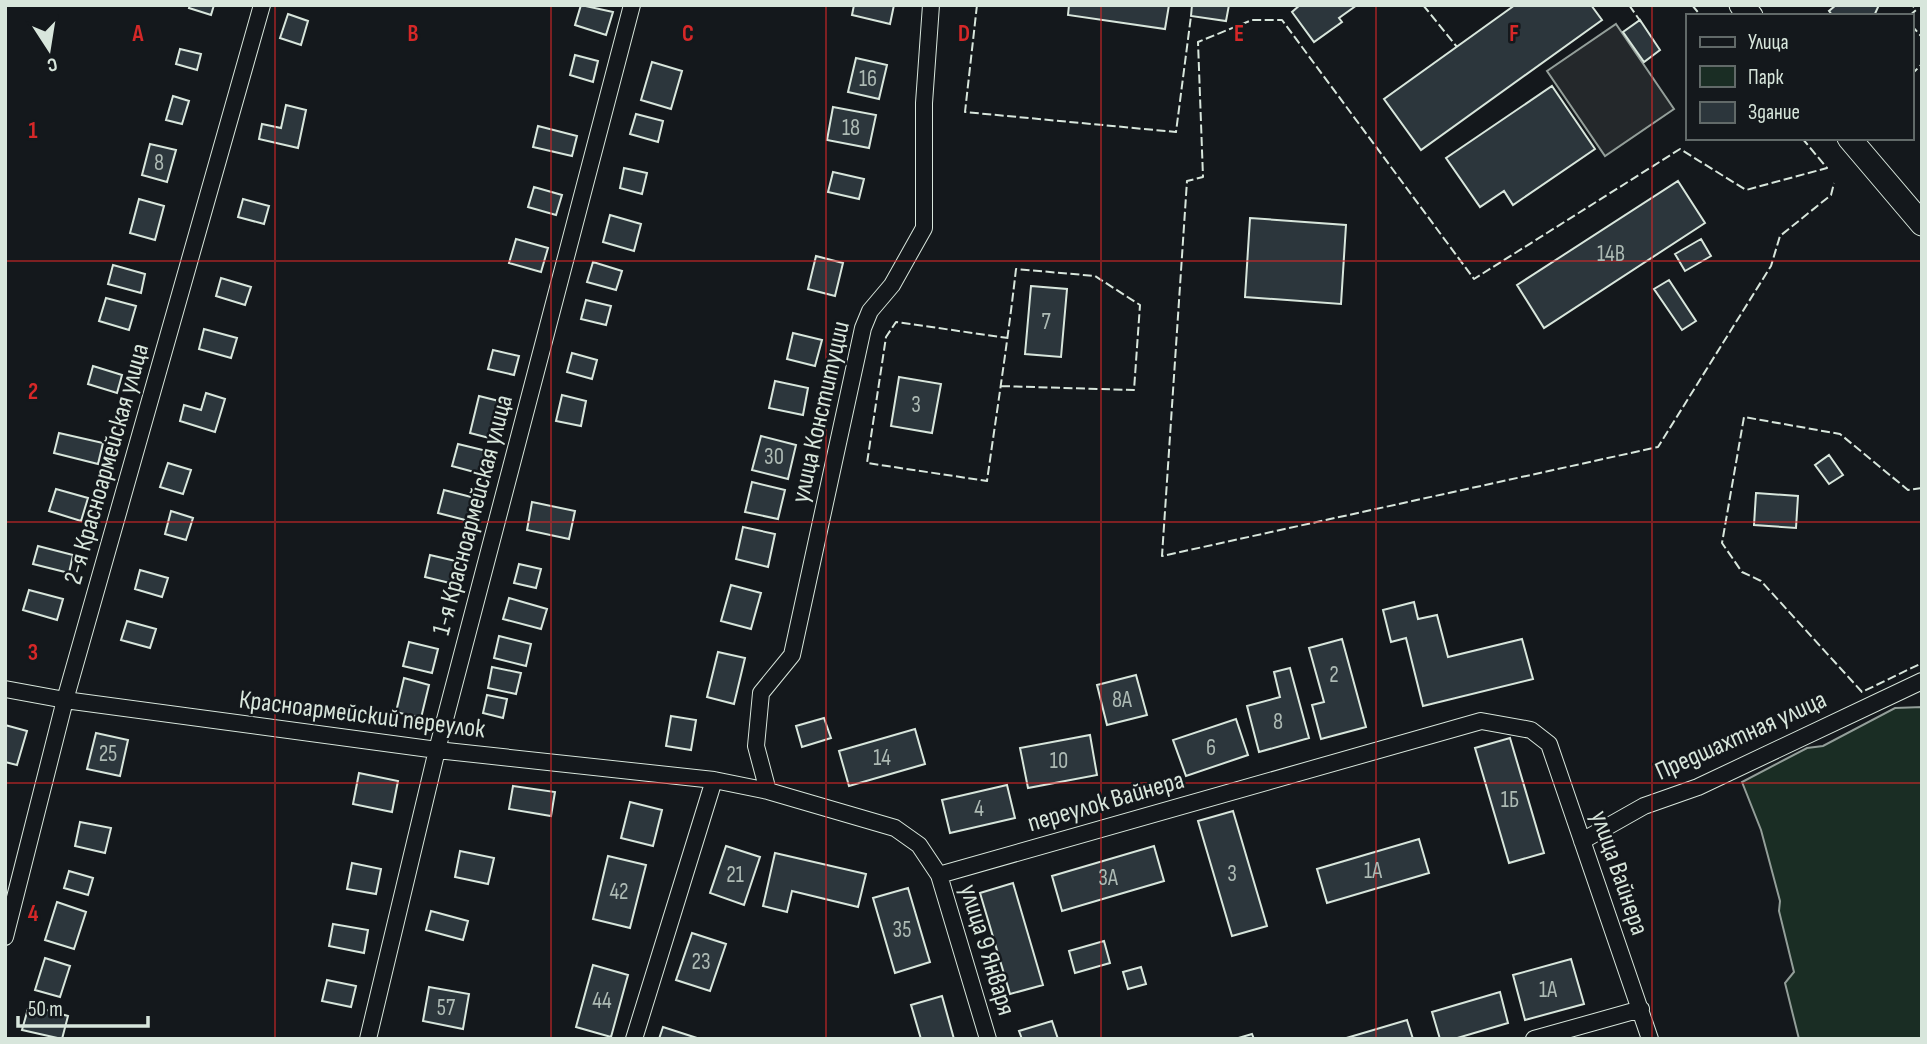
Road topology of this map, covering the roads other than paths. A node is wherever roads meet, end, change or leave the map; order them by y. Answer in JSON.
{"nodes":[{"id":1,"x":262,"y":5,"type":"edge"},
{"id":2,"x":632,"y":5,"type":"edge"},
{"id":3,"x":931,"y":5,"type":"edge"},
{"id":4,"x":1851,"y":140,"type":"edge"},
{"id":5,"x":1922,"y":224,"type":"edge"},
{"id":6,"x":1922,"y":681,"type":"edge"},
{"id":7,"x":5,"y":689,"type":"edge"},
{"id":8,"x":65,"y":700,"type":"junction"},
{"id":9,"x":1531,"y":730,"type":"joint"},
{"id":10,"x":437,"y":750,"type":"junction"},
{"id":11,"x":714,"y":780,"type":"junction"},
{"id":12,"x":768,"y":791,"type":"junction"},
{"id":13,"x":1582,"y":841,"type":"junction"},
{"id":14,"x":939,"y":875,"type":"junction"},
{"id":15,"x":5,"y":937,"type":"edge"},
{"id":16,"x":1641,"y":1009,"type":"junction"},
{"id":17,"x":368,"y":1039,"type":"edge"},
{"id":18,"x":634,"y":1039,"type":"edge"},
{"id":19,"x":988,"y":1039,"type":"edge"},
{"id":20,"x":1534,"y":1039,"type":"edge"},
{"id":21,"x":1650,"y":1039,"type":"edge"}],
"edges":[{"from":1,"to":8,"type":"street","name":"2-я Красноармейская улица"},
{"from":2,"to":10,"type":"street","name":"1-я Красноармейская улица"},
{"from":3,"to":12,"type":"street","name":"улица Конституции"},
{"from":4,"to":5,"type":"main road"},
{"from":6,"to":13,"type":"street","name":"Предшахтная улица"},
{"from":7,"to":8,"type":"street","name":"Красноармейский переулок"},
{"from":8,"to":10,"type":"street","name":"Красноармейский переулок"},
{"from":8,"to":15,"type":"street","name":"2-я Красноармейская улица"},
{"from":9,"to":13,"type":"street","name":"улица Вайнера"},
{"from":9,"to":14,"type":"street","name":"переулок Вайнера"},
{"from":10,"to":11,"type":"street","name":"Красноармейский переулок"},
{"from":10,"to":17,"type":"street","name":"1-я Красноармейская улица"},
{"from":11,"to":12,"type":"street"},
{"from":11,"to":18,"type":"street"},
{"from":12,"to":14,"type":"street"},
{"from":13,"to":16,"type":"street","name":"улица Вайнера"},
{"from":14,"to":19,"type":"street","name":"улица 9 Января"},
{"from":16,"to":20,"type":"street"},
{"from":16,"to":21,"type":"street","name":"улица Вайнера"}]}
